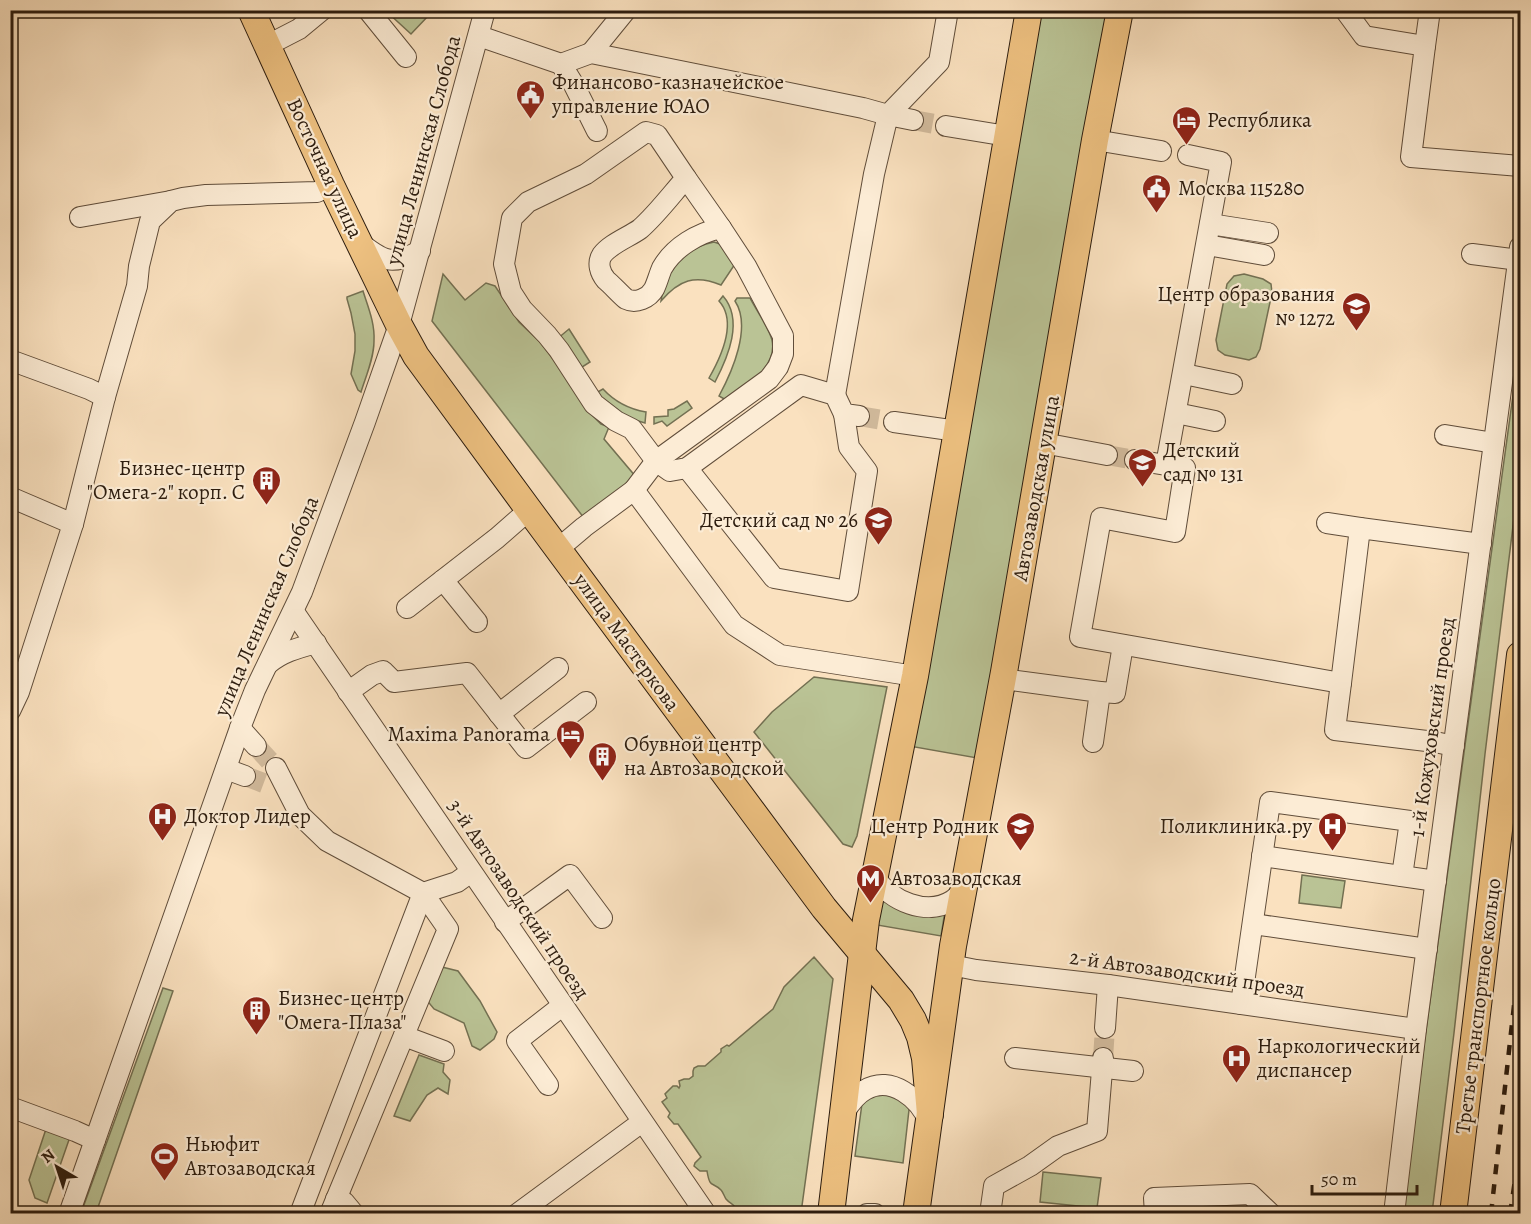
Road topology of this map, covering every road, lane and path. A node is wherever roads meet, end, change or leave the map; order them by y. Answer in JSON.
{"nodes":[{"id":1,"x":251,"y":10,"type":"edge"},
{"id":2,"x":322,"y":10,"type":"edge"},
{"id":3,"x":368,"y":10,"type":"edge"},
{"id":4,"x":485,"y":10,"type":"edge"},
{"id":5,"x":626,"y":10,"type":"edge"},
{"id":6,"x":948,"y":10,"type":"edge"},
{"id":7,"x":1029,"y":10,"type":"edge"},
{"id":8,"x":1119,"y":10,"type":"edge"},
{"id":9,"x":1345,"y":10,"type":"edge"},
{"id":10,"x":1430,"y":10,"type":"edge"},
{"id":11,"x":479,"y":36,"type":"junction"},
{"id":12,"x":268,"y":45,"type":"junction"},
{"id":13,"x":1425,"y":46,"type":"junction"},
{"id":14,"x":591,"y":53,"type":"junction"},
{"id":15,"x":406,"y":57,"type":"dead end"},
{"id":16,"x":561,"y":64,"type":"junction"},
{"id":17,"x":888,"y":115,"type":"junction"},
{"id":18,"x":913,"y":120,"type":"tunnel mouth"},
{"id":19,"x":946,"y":126,"type":"tunnel mouth"},
{"id":20,"x":597,"y":132,"type":"dead end"},
{"id":21,"x":1007,"y":136,"type":"junction"},
{"id":22,"x":1095,"y":140,"type":"junction"},
{"id":23,"x":1161,"y":151,"type":"dead end"},
{"id":24,"x":1188,"y":155,"type":"dead end"},
{"id":25,"x":1521,"y":166,"type":"edge"},
{"id":26,"x":686,"y":178,"type":"junction"},
{"id":27,"x":331,"y":185,"type":"junction"},
{"id":28,"x":171,"y":201,"type":"junction"},
{"id":29,"x":80,"y":217,"type":"dead end"},
{"id":30,"x":1210,"y":224,"type":"junction"},
{"id":31,"x":721,"y":228,"type":"junction"},
{"id":32,"x":1268,"y":233,"type":"dead end"},
{"id":33,"x":358,"y":242,"type":"junction"},
{"id":34,"x":1207,"y":245,"type":"junction"},
{"id":35,"x":420,"y":251,"type":"junction"},
{"id":36,"x":1472,"y":254,"type":"dead end"},
{"id":37,"x":1520,"y":254,"type":"edge"},
{"id":38,"x":1264,"y":255,"type":"dead end"},
{"id":39,"x":399,"y":326,"type":"junction"},
{"id":40,"x":10,"y":360,"type":"edge"},
{"id":41,"x":1184,"y":374,"type":"junction"},
{"id":42,"x":1232,"y":384,"type":"dead end"},
{"id":43,"x":835,"y":395,"type":"junction"},
{"id":44,"x":105,"y":397,"type":"junction"},
{"id":45,"x":1176,"y":413,"type":"junction"},
{"id":46,"x":1215,"y":421,"type":"dead end"},
{"id":47,"x":894,"y":422,"type":"tunnel mouth"},
{"id":48,"x":957,"y":431,"type":"junction"},
{"id":49,"x":1445,"y":435,"type":"dead end"},
{"id":50,"x":1043,"y":443,"type":"junction"},
{"id":51,"x":1494,"y":443,"type":"junction"},
{"id":52,"x":1107,"y":455,"type":"tunnel mouth"},
{"id":53,"x":1135,"y":459,"type":"tunnel mouth"},
{"id":54,"x":656,"y":461,"type":"junction"},
{"id":55,"x":1166,"y":465,"type":"junction"},
{"id":56,"x":687,"y":468,"type":"junction"},
{"id":57,"x":634,"y":490,"type":"junction"},
{"id":58,"x":10,"y":497,"type":"edge"},
{"id":59,"x":529,"y":510,"type":"junction"},
{"id":60,"x":73,"y":524,"type":"junction"},
{"id":61,"x":1327,"y":524,"type":"dead end"},
{"id":62,"x":1360,"y":528,"type":"junction"},
{"id":63,"x":1481,"y":544,"type":"junction"},
{"id":64,"x":558,"y":549,"type":"junction"},
{"id":65,"x":443,"y":580,"type":"junction"},
{"id":66,"x":302,"y":592,"type":"junction"},
{"id":67,"x":407,"y":608,"type":"dead end"},
{"id":68,"x":294,"y":612,"type":"junction"},
{"id":69,"x":477,"y":622,"type":"dead end"},
{"id":70,"x":315,"y":643,"type":"junction"},
{"id":71,"x":1123,"y":645,"type":"junction"},
{"id":72,"x":1521,"y":655,"type":"edge"},
{"id":73,"x":558,"y":668,"type":"dead end"},
{"id":74,"x":264,"y":669,"type":"junction"},
{"id":75,"x":915,"y":676,"type":"junction"},
{"id":76,"x":1003,"y":679,"type":"junction"},
{"id":77,"x":1341,"y":683,"type":"junction"},
{"id":78,"x":348,"y":692,"type":"junction"},
{"id":79,"x":1100,"y":692,"type":"junction"},
{"id":80,"x":21,"y":693,"type":"edge"},
{"id":81,"x":586,"y":702,"type":"dead end"},
{"id":82,"x":10,"y":711,"type":"edge"},
{"id":83,"x":499,"y":714,"type":"junction"},
{"id":84,"x":240,"y":728,"type":"junction"},
{"id":85,"x":1093,"y":742,"type":"dead end"},
{"id":86,"x":256,"y":746,"type":"tunnel mouth"},
{"id":87,"x":1454,"y":746,"type":"junction"},
{"id":88,"x":226,"y":769,"type":"junction"},
{"id":89,"x":245,"y":776,"type":"tunnel mouth"},
{"id":90,"x":273,"y":777,"type":"tunnel mouth"},
{"id":91,"x":1262,"y":856,"type":"junction"},
{"id":92,"x":471,"y":872,"type":"junction"},
{"id":93,"x":1402,"y":876,"type":"junction"},
{"id":94,"x":875,"y":877,"type":"junction"},
{"id":95,"x":1436,"y":881,"type":"junction"},
{"id":96,"x":964,"y":890,"type":"junction"},
{"id":97,"x":423,"y":893,"type":"junction"},
{"id":98,"x":603,"y":918,"type":"dead end"},
{"id":99,"x":505,"y":922,"type":"junction"},
{"id":100,"x":1253,"y":924,"type":"junction"},
{"id":101,"x":1427,"y":949,"type":"junction"},
{"id":102,"x":861,"y":954,"type":"junction"},
{"id":103,"x":951,"y":965,"type":"junction"},
{"id":104,"x":1108,"y":985,"type":"junction"},
{"id":105,"x":1241,"y":1004,"type":"junction"},
{"id":106,"x":562,"y":1006,"type":"junction"},
{"id":107,"x":1105,"y":1028,"type":"tunnel mouth"},
{"id":108,"x":1416,"y":1029,"type":"junction"},
{"id":109,"x":404,"y":1036,"type":"junction"},
{"id":110,"x":444,"y":1052,"type":"dead end"},
{"id":111,"x":1015,"y":1058,"type":"dead end"},
{"id":112,"x":1102,"y":1063,"type":"junction"},
{"id":113,"x":1133,"y":1071,"type":"dead end"},
{"id":114,"x":548,"y":1086,"type":"dead end"},
{"id":115,"x":10,"y":1107,"type":"edge"},
{"id":116,"x":843,"y":1116,"type":"junction"},
{"id":117,"x":929,"y":1118,"type":"junction"},
{"id":118,"x":642,"y":1122,"type":"junction"},
{"id":119,"x":94,"y":1140,"type":"junction"},
{"id":120,"x":333,"y":1206,"type":"edge"},
{"id":121,"x":69,"y":1214,"type":"edge"},
{"id":122,"x":300,"y":1214,"type":"edge"},
{"id":123,"x":354,"y":1214,"type":"edge"},
{"id":124,"x":517,"y":1214,"type":"edge"},
{"id":125,"x":706,"y":1214,"type":"edge"},
{"id":126,"x":831,"y":1214,"type":"edge"},
{"id":127,"x":867,"y":1214,"type":"edge"},
{"id":128,"x":875,"y":1214,"type":"edge"},
{"id":129,"x":916,"y":1214,"type":"edge"},
{"id":130,"x":990,"y":1214,"type":"edge"},
{"id":131,"x":1155,"y":1214,"type":"edge"},
{"id":132,"x":1271,"y":1214,"type":"edge"},
{"id":133,"x":1394,"y":1214,"type":"edge"},
{"id":134,"x":1454,"y":1214,"type":"edge"}],
"edges":[{"from":1,"to":12,"type":"main road","name":"Восточная улица"},
{"from":2,"to":12,"type":"street"},
{"from":3,"to":15,"type":"street"},
{"from":4,"to":11,"type":"street","name":"улица Ленинская Слобода"},
{"from":5,"to":14,"type":"street"},
{"from":6,"to":17,"type":"street"},
{"from":7,"to":21,"type":"main road"},
{"from":8,"to":22,"type":"main road","name":"Автозаводская улица"},
{"from":9,"to":13,"type":"street"},
{"from":10,"to":13,"type":"street"},
{"from":11,"to":16,"type":"street"},
{"from":11,"to":35,"type":"street","name":"улица Ленинская Слобода"},
{"from":12,"to":27,"type":"main road","name":"Восточная улица"},
{"from":13,"to":25,"type":"street"},
{"from":14,"to":16,"type":"street"},
{"from":14,"to":17,"type":"street"},
{"from":16,"to":20,"type":"street"},
{"from":17,"to":18,"type":"street"},
{"from":17,"to":43,"type":"street"},
{"from":19,"to":21,"type":"street"},
{"from":21,"to":48,"type":"main road"},
{"from":22,"to":23,"type":"street"},
{"from":22,"to":50,"type":"main road","name":"Автозаводская улица"},
{"from":24,"to":30,"type":"street"},
{"from":26,"to":31,"type":"street"},
{"from":26,"to":31,"type":"street"},
{"from":26,"to":54,"type":"street"},
{"from":27,"to":28,"type":"street"},
{"from":27,"to":33,"type":"main road","name":"Восточная улица"},
{"from":28,"to":29,"type":"street"},
{"from":28,"to":44,"type":"street"},
{"from":30,"to":32,"type":"street"},
{"from":30,"to":34,"type":"street"},
{"from":31,"to":54,"type":"street"},
{"from":33,"to":35,"type":"street"},
{"from":33,"to":39,"type":"main road","name":"Восточная улица"},
{"from":34,"to":38,"type":"street"},
{"from":34,"to":41,"type":"street"},
{"from":35,"to":39,"type":"street","name":"улица Ленинская Слобода"},
{"from":36,"to":37,"type":"street"},
{"from":37,"to":51,"type":"street","name":"1-й Кожуховский проезд"},
{"from":39,"to":59,"type":"main road","name":"улица Мастеркова"},
{"from":39,"to":66,"type":"street","name":"улица Ленинская Слобода"},
{"from":40,"to":44,"type":"street"},
{"from":41,"to":42,"type":"street"},
{"from":41,"to":45,"type":"street"},
{"from":43,"to":56,"type":"street"},
{"from":43,"to":56,"type":"street"},
{"from":44,"to":60,"type":"street"},
{"from":45,"to":46,"type":"street"},
{"from":45,"to":55,"type":"street"},
{"from":47,"to":48,"type":"street"},
{"from":48,"to":75,"type":"main road"},
{"from":49,"to":51,"type":"street"},
{"from":50,"to":52,"type":"street"},
{"from":50,"to":76,"type":"main road","name":"Автозаводская улица"},
{"from":51,"to":63,"type":"street","name":"1-й Кожуховский проезд"},
{"from":53,"to":55,"type":"street"},
{"from":54,"to":56,"type":"street"},
{"from":54,"to":57,"type":"street"},
{"from":55,"to":71,"type":"street"},
{"from":57,"to":64,"type":"street"},
{"from":57,"to":75,"type":"street"},
{"from":58,"to":60,"type":"street"},
{"from":59,"to":64,"type":"main road","name":"улица Мастеркова"},
{"from":59,"to":65,"type":"street"},
{"from":60,"to":80,"type":"street"},
{"from":61,"to":62,"type":"street"},
{"from":62,"to":63,"type":"street"},
{"from":62,"to":77,"type":"street"},
{"from":63,"to":87,"type":"street","name":"1-й Кожуховский проезд"},
{"from":64,"to":102,"type":"main road","name":"улица Мастеркова"},
{"from":65,"to":67,"type":"street"},
{"from":65,"to":69,"type":"street"},
{"from":66,"to":68,"type":"street","name":"улица Ленинская Слобода"},
{"from":66,"to":70,"type":"street"},
{"from":68,"to":70,"type":"street","name":"3-й Автозаводский проезд"},
{"from":68,"to":74,"type":"street","name":"улица Ленинская Слобода"},
{"from":70,"to":74,"type":"street"},
{"from":70,"to":78,"type":"street","name":"3-й Автозаводский проезд"},
{"from":71,"to":77,"type":"street"},
{"from":71,"to":79,"type":"street"},
{"from":72,"to":134,"type":"main road","name":"Третье транспортное кольцо"},
{"from":73,"to":83,"type":"street"},
{"from":74,"to":84,"type":"street","name":"улица Ленинская Слобода"},
{"from":75,"to":94,"type":"main road"},
{"from":76,"to":79,"type":"street"},
{"from":76,"to":96,"type":"main road","name":"Автозаводская улица"},
{"from":77,"to":87,"type":"street"},
{"from":78,"to":83,"type":"street"},
{"from":78,"to":92,"type":"street","name":"3-й Автозаводский проезд"},
{"from":79,"to":85,"type":"street"},
{"from":80,"to":82,"type":"street"},
{"from":81,"to":83,"type":"street"},
{"from":84,"to":86,"type":"street"},
{"from":84,"to":88,"type":"street","name":"улица Ленинская Слобода"},
{"from":87,"to":95,"type":"street","name":"1-й Кожуховский проезд"},
{"from":88,"to":89,"type":"street"},
{"from":88,"to":119,"type":"street","name":"улица Ленинская Слобода"},
{"from":90,"to":97,"type":"street"},
{"from":91,"to":93,"type":"street"},
{"from":91,"to":93,"type":"street"},
{"from":91,"to":100,"type":"street"},
{"from":92,"to":97,"type":"street"},
{"from":92,"to":99,"type":"street","name":"3-й Автозаводский проезд"},
{"from":93,"to":95,"type":"street"},
{"from":94,"to":96,"type":"street"},
{"from":94,"to":102,"type":"main road"},
{"from":95,"to":101,"type":"street","name":"1-й Кожуховский проезд"},
{"from":96,"to":103,"type":"main road","name":"Автозаводская улица"},
{"from":97,"to":109,"type":"street"},
{"from":97,"to":122,"type":"street"},
{"from":98,"to":99,"type":"street"},
{"from":99,"to":106,"type":"street","name":"3-й Автозаводский проезд"},
{"from":100,"to":101,"type":"street"},
{"from":100,"to":105,"type":"street"},
{"from":101,"to":108,"type":"street","name":"1-й Кожуховский проезд"},
{"from":102,"to":116,"type":"main road"},
{"from":102,"to":117,"type":"main road","name":"улица Мастеркова"},
{"from":103,"to":104,"type":"street","name":"2-й Автозаводский проезд"},
{"from":103,"to":117,"type":"main road","name":"Автозаводская улица"},
{"from":104,"to":105,"type":"street","name":"2-й Автозаводский проезд"},
{"from":104,"to":107,"type":"street"},
{"from":105,"to":108,"type":"street","name":"2-й Автозаводский проезд"},
{"from":106,"to":114,"type":"street"},
{"from":106,"to":118,"type":"street","name":"3-й Автозаводский проезд"},
{"from":108,"to":133,"type":"street","name":"1-й Кожуховский проезд"},
{"from":109,"to":110,"type":"street"},
{"from":109,"to":120,"type":"street"},
{"from":111,"to":112,"type":"street"},
{"from":112,"to":113,"type":"street"},
{"from":112,"to":130,"type":"street"},
{"from":115,"to":119,"type":"street"},
{"from":116,"to":117,"type":"street"},
{"from":116,"to":126,"type":"main road"},
{"from":117,"to":129,"type":"main road"},
{"from":118,"to":124,"type":"street"},
{"from":118,"to":125,"type":"street","name":"3-й Автозаводский проезд"},
{"from":119,"to":121,"type":"street","name":"улица Ленинская Слобода"},
{"from":120,"to":123,"type":"street"},
{"from":127,"to":128,"type":"street"},
{"from":131,"to":132,"type":"street"}]}
